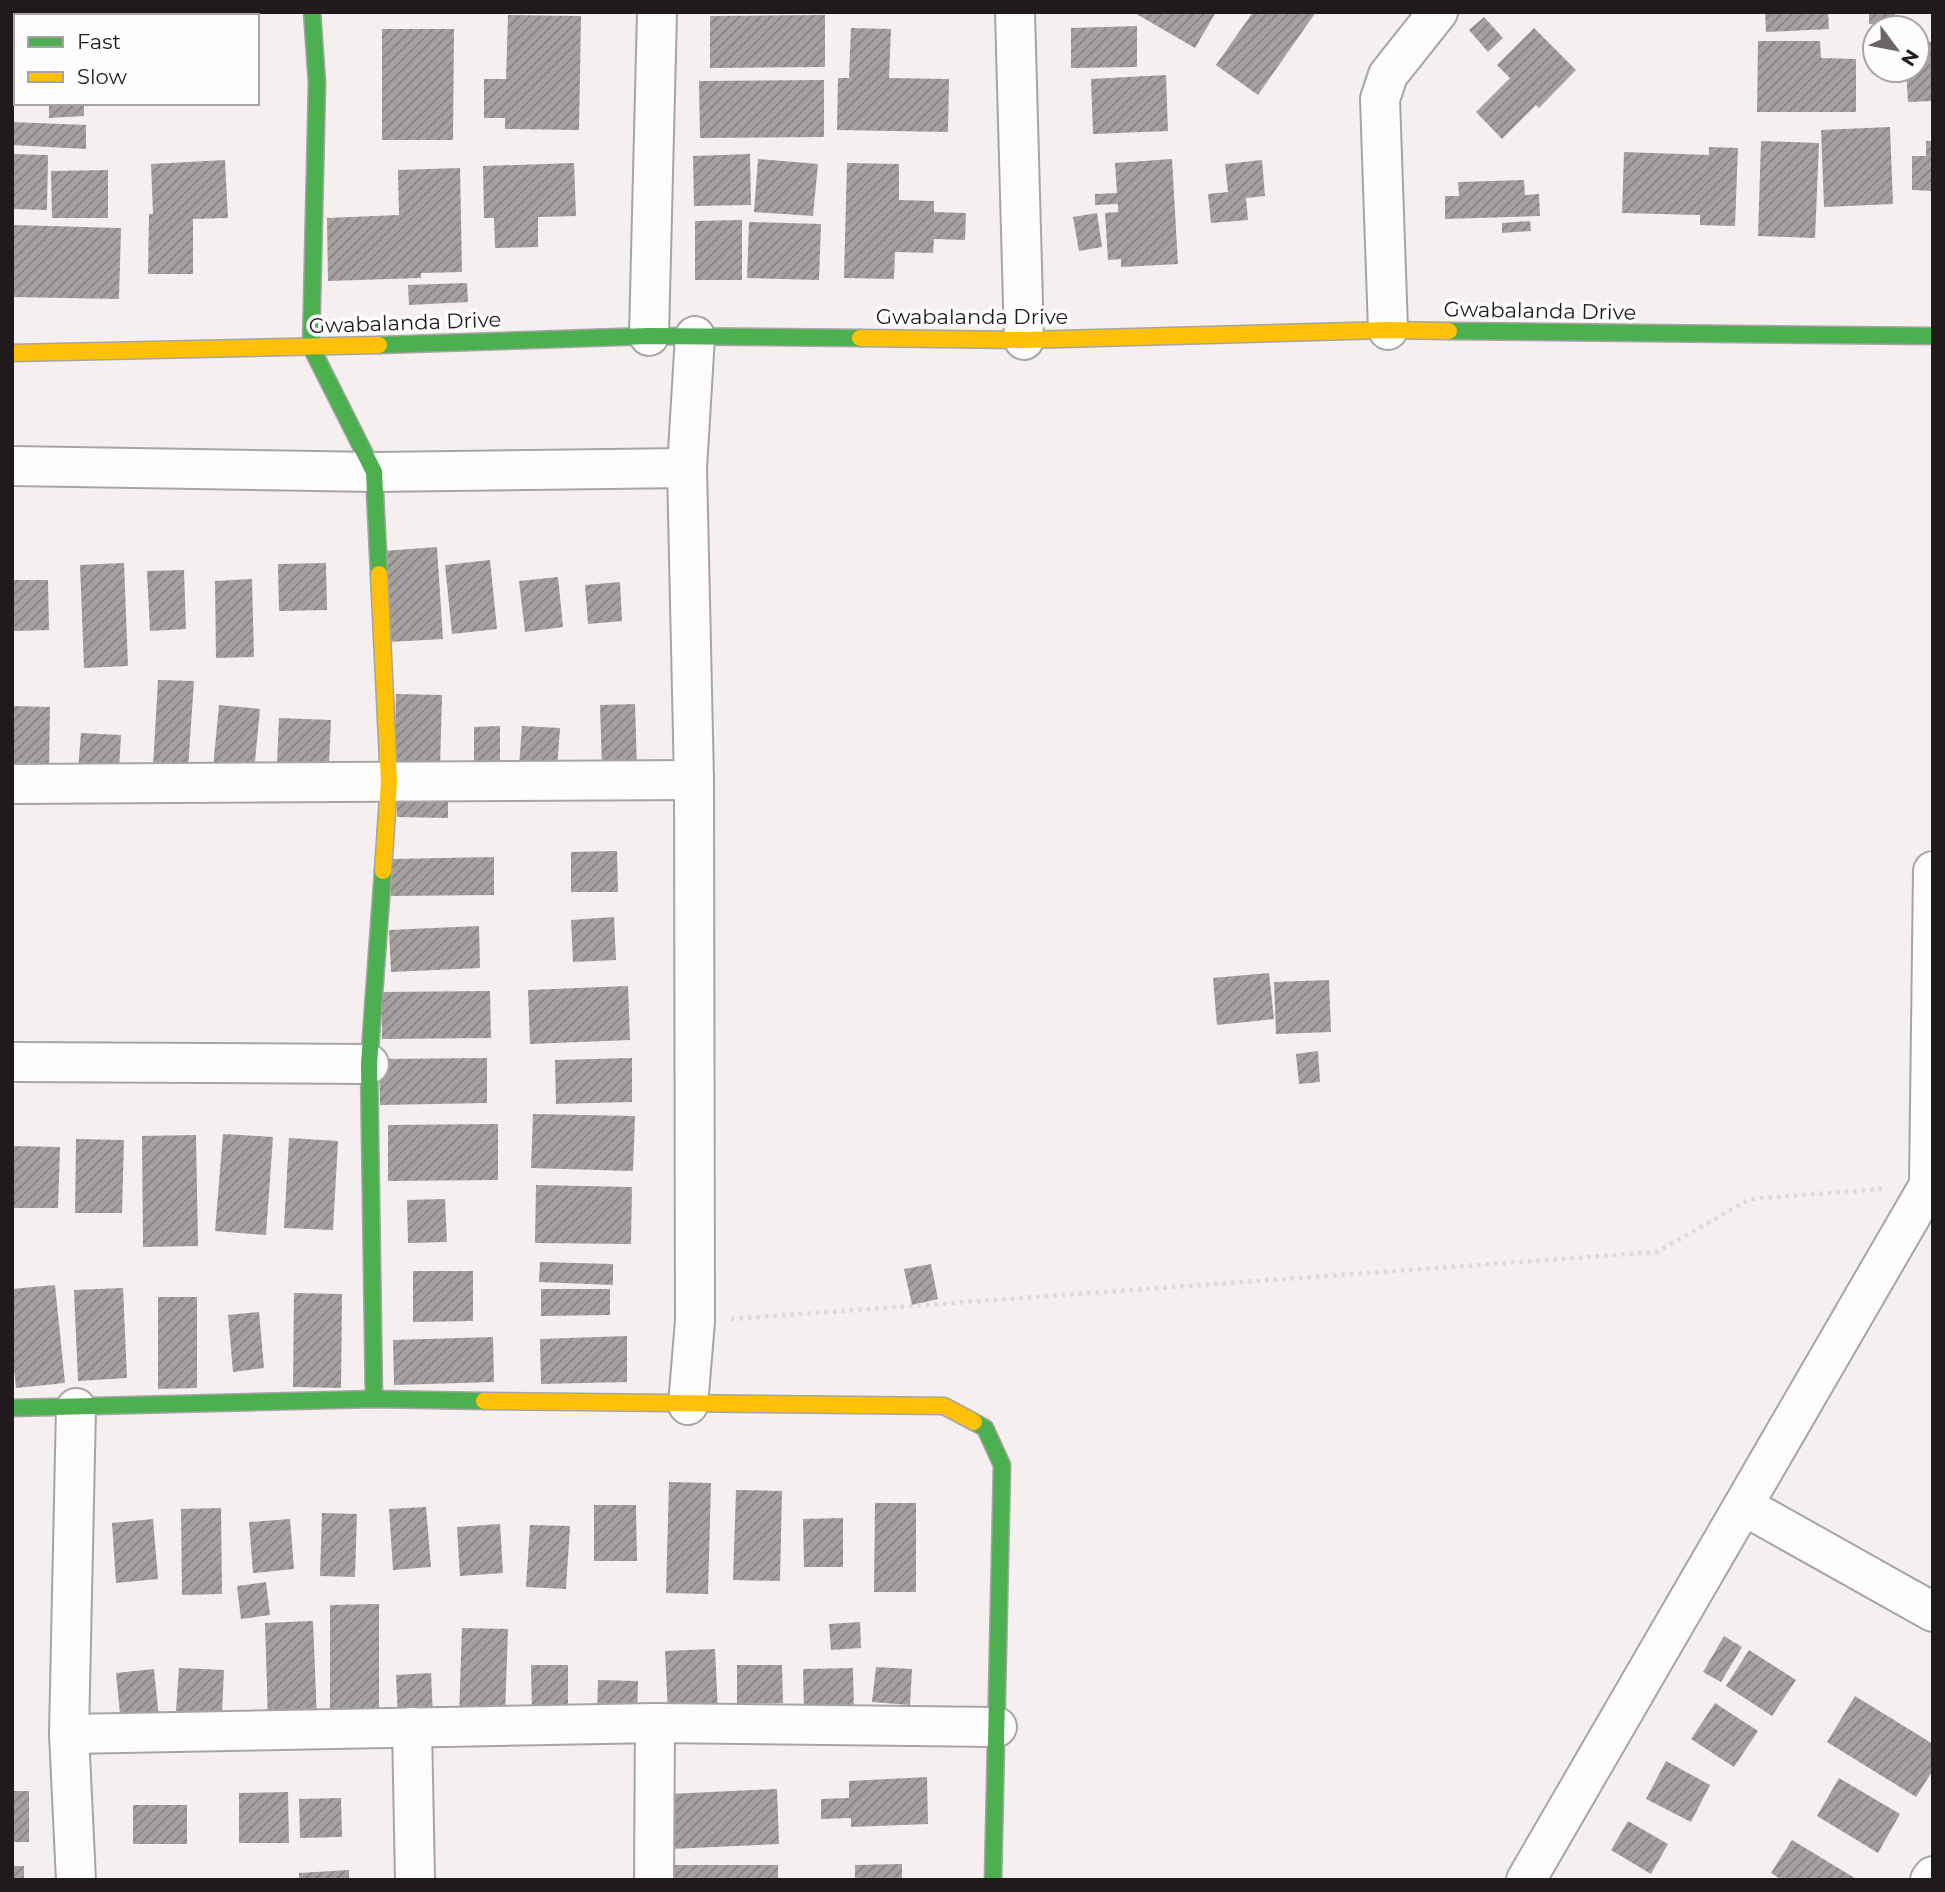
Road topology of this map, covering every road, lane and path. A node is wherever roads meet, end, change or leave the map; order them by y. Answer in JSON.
{"nodes":[{"id":1,"x":312,"y":12,"type":"edge"},
{"id":2,"x":657,"y":12,"type":"edge"},
{"id":3,"x":1016,"y":12,"type":"edge"},
{"id":4,"x":1438,"y":12,"type":"edge"},
{"id":5,"x":1388,"y":330,"type":"junction"},
{"id":6,"x":649,"y":336,"type":"junction"},
{"id":7,"x":695,"y":336,"type":"junction"},
{"id":8,"x":1933,"y":336,"type":"edge"},
{"id":9,"x":1024,"y":340,"type":"junction"},
{"id":10,"x":311,"y":347,"type":"junction"},
{"id":11,"x":12,"y":353,"type":"edge"},
{"id":12,"x":12,"y":466,"type":"edge"},
{"id":13,"x":687,"y":468,"type":"junction"},
{"id":14,"x":374,"y":472,"type":"junction"},
{"id":15,"x":694,"y":780,"type":"junction"},
{"id":16,"x":389,"y":782,"type":"junction"},
{"id":17,"x":12,"y":784,"type":"edge"},
{"id":18,"x":1933,"y":871,"type":"edge"},
{"id":19,"x":12,"y":1062,"type":"edge"},
{"id":20,"x":369,"y":1064,"type":"junction"},
{"id":21,"x":1931,"y":1185,"type":"edge"},
{"id":22,"x":695,"y":1321,"type":"junction"},
{"id":23,"x":374,"y":1399,"type":"junction"},
{"id":24,"x":688,"y":1405,"type":"junction"},
{"id":25,"x":12,"y":1408,"type":"edge"},
{"id":26,"x":76,"y":1408,"type":"junction"},
{"id":27,"x":1744,"y":1506,"type":"junction"},
{"id":28,"x":1933,"y":1612,"type":"edge"},
{"id":29,"x":654,"y":1723,"type":"junction"},
{"id":30,"x":412,"y":1727,"type":"junction"},
{"id":31,"x":997,"y":1727,"type":"junction"},
{"id":32,"x":69,"y":1734,"type":"junction"},
{"id":33,"x":76,"y":1880,"type":"edge"},
{"id":34,"x":415,"y":1880,"type":"edge"},
{"id":35,"x":654,"y":1880,"type":"edge"},
{"id":36,"x":993,"y":1880,"type":"edge"},
{"id":37,"x":1526,"y":1880,"type":"edge"}],
"edges":[{"from":1,"to":10,"type":"street"},
{"from":2,"to":6,"type":"street"},
{"from":3,"to":9,"type":"street"},
{"from":4,"to":5,"type":"street"},
{"from":5,"to":8,"type":"street","name":"Gwabalanda Drive"},
{"from":5,"to":9,"type":"street","name":"Gwabalanda Drive"},
{"from":6,"to":7,"type":"street","name":"Gwabalanda Drive"},
{"from":6,"to":10,"type":"street","name":"Gwabalanda Drive"},
{"from":7,"to":9,"type":"street","name":"Gwabalanda Drive"},
{"from":7,"to":13,"type":"street"},
{"from":10,"to":11,"type":"street","name":"Gwabalanda Drive"},
{"from":10,"to":14,"type":"street"},
{"from":12,"to":14,"type":"street"},
{"from":13,"to":14,"type":"street"},
{"from":13,"to":15,"type":"street"},
{"from":14,"to":16,"type":"street"},
{"from":15,"to":16,"type":"street"},
{"from":15,"to":22,"type":"street"},
{"from":16,"to":17,"type":"street"},
{"from":16,"to":20,"type":"street"},
{"from":18,"to":21,"type":"street"},
{"from":19,"to":20,"type":"street"},
{"from":20,"to":23,"type":"street"},
{"from":21,"to":22,"type":"path"},
{"from":21,"to":27,"type":"street"},
{"from":22,"to":24,"type":"street"},
{"from":23,"to":24,"type":"street"},
{"from":23,"to":26,"type":"street"},
{"from":24,"to":31,"type":"street"},
{"from":25,"to":26,"type":"street"},
{"from":26,"to":32,"type":"street"},
{"from":27,"to":28,"type":"street"},
{"from":27,"to":37,"type":"street"},
{"from":29,"to":30,"type":"street"},
{"from":29,"to":31,"type":"street"},
{"from":29,"to":35,"type":"street"},
{"from":30,"to":32,"type":"street"},
{"from":30,"to":34,"type":"street"},
{"from":31,"to":36,"type":"street"},
{"from":32,"to":33,"type":"street"}]}
